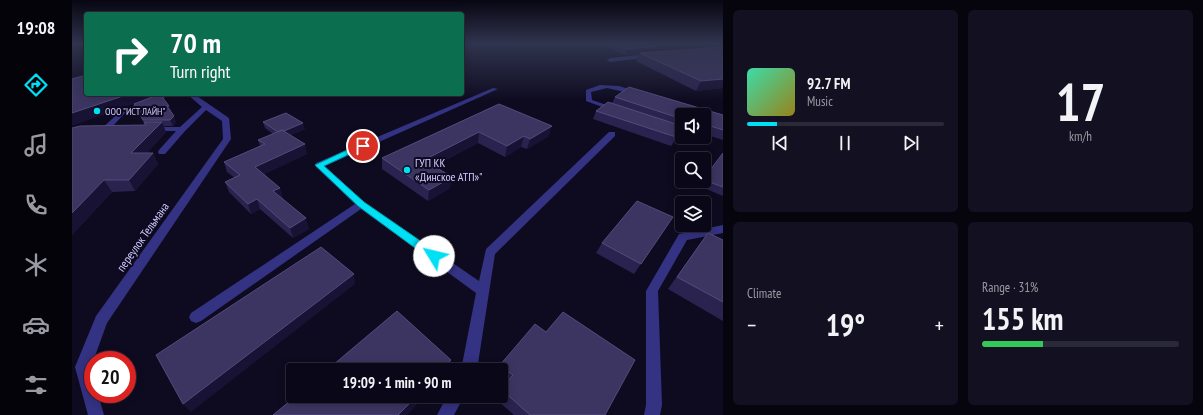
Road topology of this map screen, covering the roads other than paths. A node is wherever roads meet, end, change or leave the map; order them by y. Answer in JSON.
{"nodes":[{"id":1,"x":495,"y":89,"type":"dead end"},
{"id":2,"x":644,"y":95,"type":"edge"},
{"id":3,"x":165,"y":96,"type":"edge"},
{"id":4,"x":192,"y":96,"type":"edge"},
{"id":5,"x":206,"y":107,"type":"junction"},
{"id":6,"x":625,"y":113,"type":"edge"},
{"id":7,"x":120,"y":129,"type":"edge"},
{"id":8,"x":143,"y":129,"type":"edge"},
{"id":9,"x":182,"y":129,"type":"junction"},
{"id":10,"x":612,"y":134,"type":"dead end"},
{"id":11,"x":162,"y":152,"type":"dead end"},
{"id":12,"x":361,"y":204,"type":"junction"},
{"id":13,"x":723,"y":229,"type":"edge"},
{"id":14,"x":483,"y":291,"type":"junction"},
{"id":15,"x":196,"y":317,"type":"dead end"},
{"id":16,"x":470,"y":363,"type":"edge"},
{"id":17,"x":452,"y":403,"type":"edge"},
{"id":18,"x":96,"y":415,"type":"edge"},
{"id":19,"x":445,"y":415,"type":"edge"},
{"id":20,"x":652,"y":415,"type":"edge"}],
"edges":[{"from":1,"to":12,"type":"street"},
{"from":2,"to":6,"type":"street"},
{"from":3,"to":7,"type":"street"},
{"from":4,"to":5,"type":"street","name":"переулок Тельмана"},
{"from":5,"to":9,"type":"street"},
{"from":5,"to":18,"type":"street","name":"переулок Тельмана"},
{"from":8,"to":9,"type":"street"},
{"from":9,"to":11,"type":"street"},
{"from":10,"to":14,"type":"street"},
{"from":12,"to":14,"type":"street"},
{"from":12,"to":15,"type":"street"},
{"from":13,"to":20,"type":"street"},
{"from":14,"to":16,"type":"street"},
{"from":17,"to":19,"type":"street"}]}
